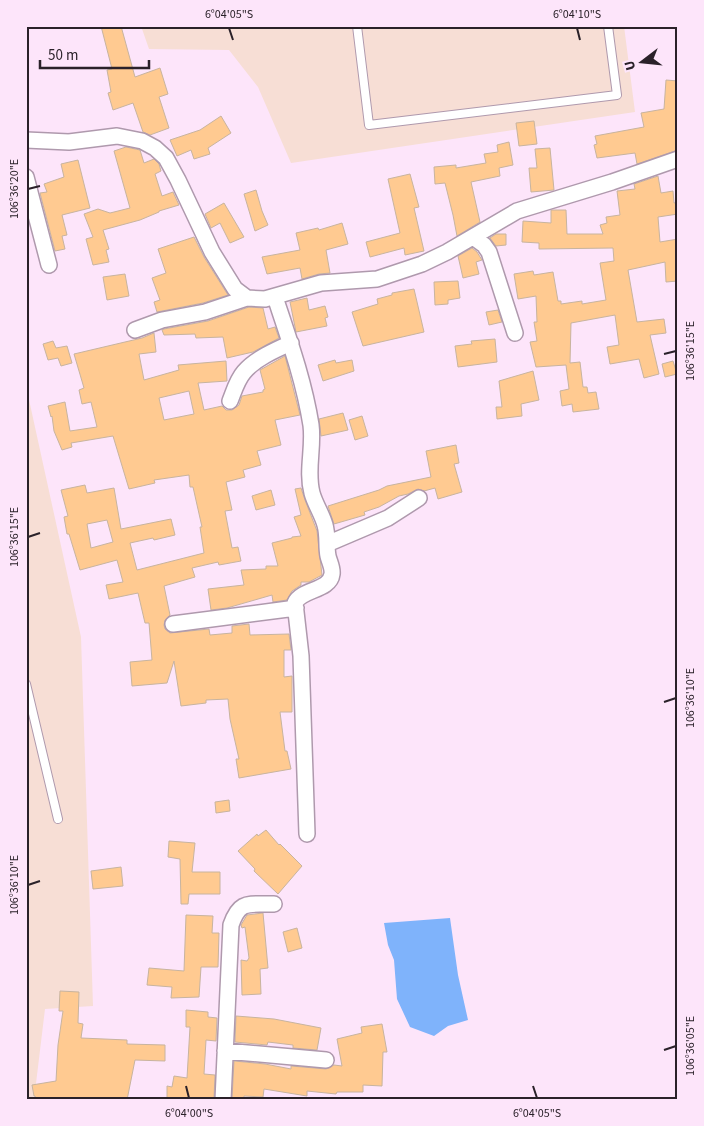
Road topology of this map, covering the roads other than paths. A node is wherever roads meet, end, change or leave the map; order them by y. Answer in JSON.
{"nodes":[{"id":1,"x":357,"y":26,"type":"edge"},
{"id":2,"x":608,"y":26,"type":"edge"},
{"id":3,"x":26,"y":140,"type":"edge"},
{"id":4,"x":678,"y":159,"type":"edge"},
{"id":5,"x":26,"y":177,"type":"edge"},
{"id":6,"x":473,"y":236,"type":"junction"},
{"id":7,"x":49,"y":266,"type":"dead end"},
{"id":8,"x":275,"y":296,"type":"junction"},
{"id":9,"x":246,"y":298,"type":"junction"},
{"id":10,"x":135,"y":330,"type":"dead end"},
{"id":11,"x":515,"y":333,"type":"dead end"},
{"id":12,"x":290,"y":343,"type":"junction"},
{"id":13,"x":230,"y":401,"type":"dead end"},
{"id":14,"x":419,"y":498,"type":"dead end"},
{"id":15,"x":328,"y":544,"type":"junction"},
{"id":16,"x":296,"y":608,"type":"junction"},
{"id":17,"x":173,"y":624,"type":"dead end"},
{"id":18,"x":26,"y":684,"type":"edge"},
{"id":19,"x":58,"y":819,"type":"dead end"},
{"id":20,"x":307,"y":834,"type":"dead end"},
{"id":21,"x":274,"y":904,"type":"dead end"},
{"id":22,"x":225,"y":1051,"type":"junction"},
{"id":23,"x":326,"y":1060,"type":"dead end"},
{"id":24,"x":223,"y":1100,"type":"edge"}],
"edges":[{"from":1,"to":2,"type":"lane"},
{"from":3,"to":9,"type":"street"},
{"from":4,"to":6,"type":"street"},
{"from":5,"to":7,"type":"street"},
{"from":6,"to":8,"type":"street"},
{"from":6,"to":11,"type":"street"},
{"from":8,"to":9,"type":"street"},
{"from":8,"to":12,"type":"street"},
{"from":9,"to":10,"type":"street"},
{"from":12,"to":13,"type":"street"},
{"from":12,"to":15,"type":"street"},
{"from":14,"to":15,"type":"street"},
{"from":15,"to":16,"type":"street"},
{"from":16,"to":17,"type":"street"},
{"from":16,"to":20,"type":"street"},
{"from":18,"to":19,"type":"lane"},
{"from":21,"to":22,"type":"street"},
{"from":22,"to":23,"type":"street"},
{"from":22,"to":24,"type":"street"}]}
